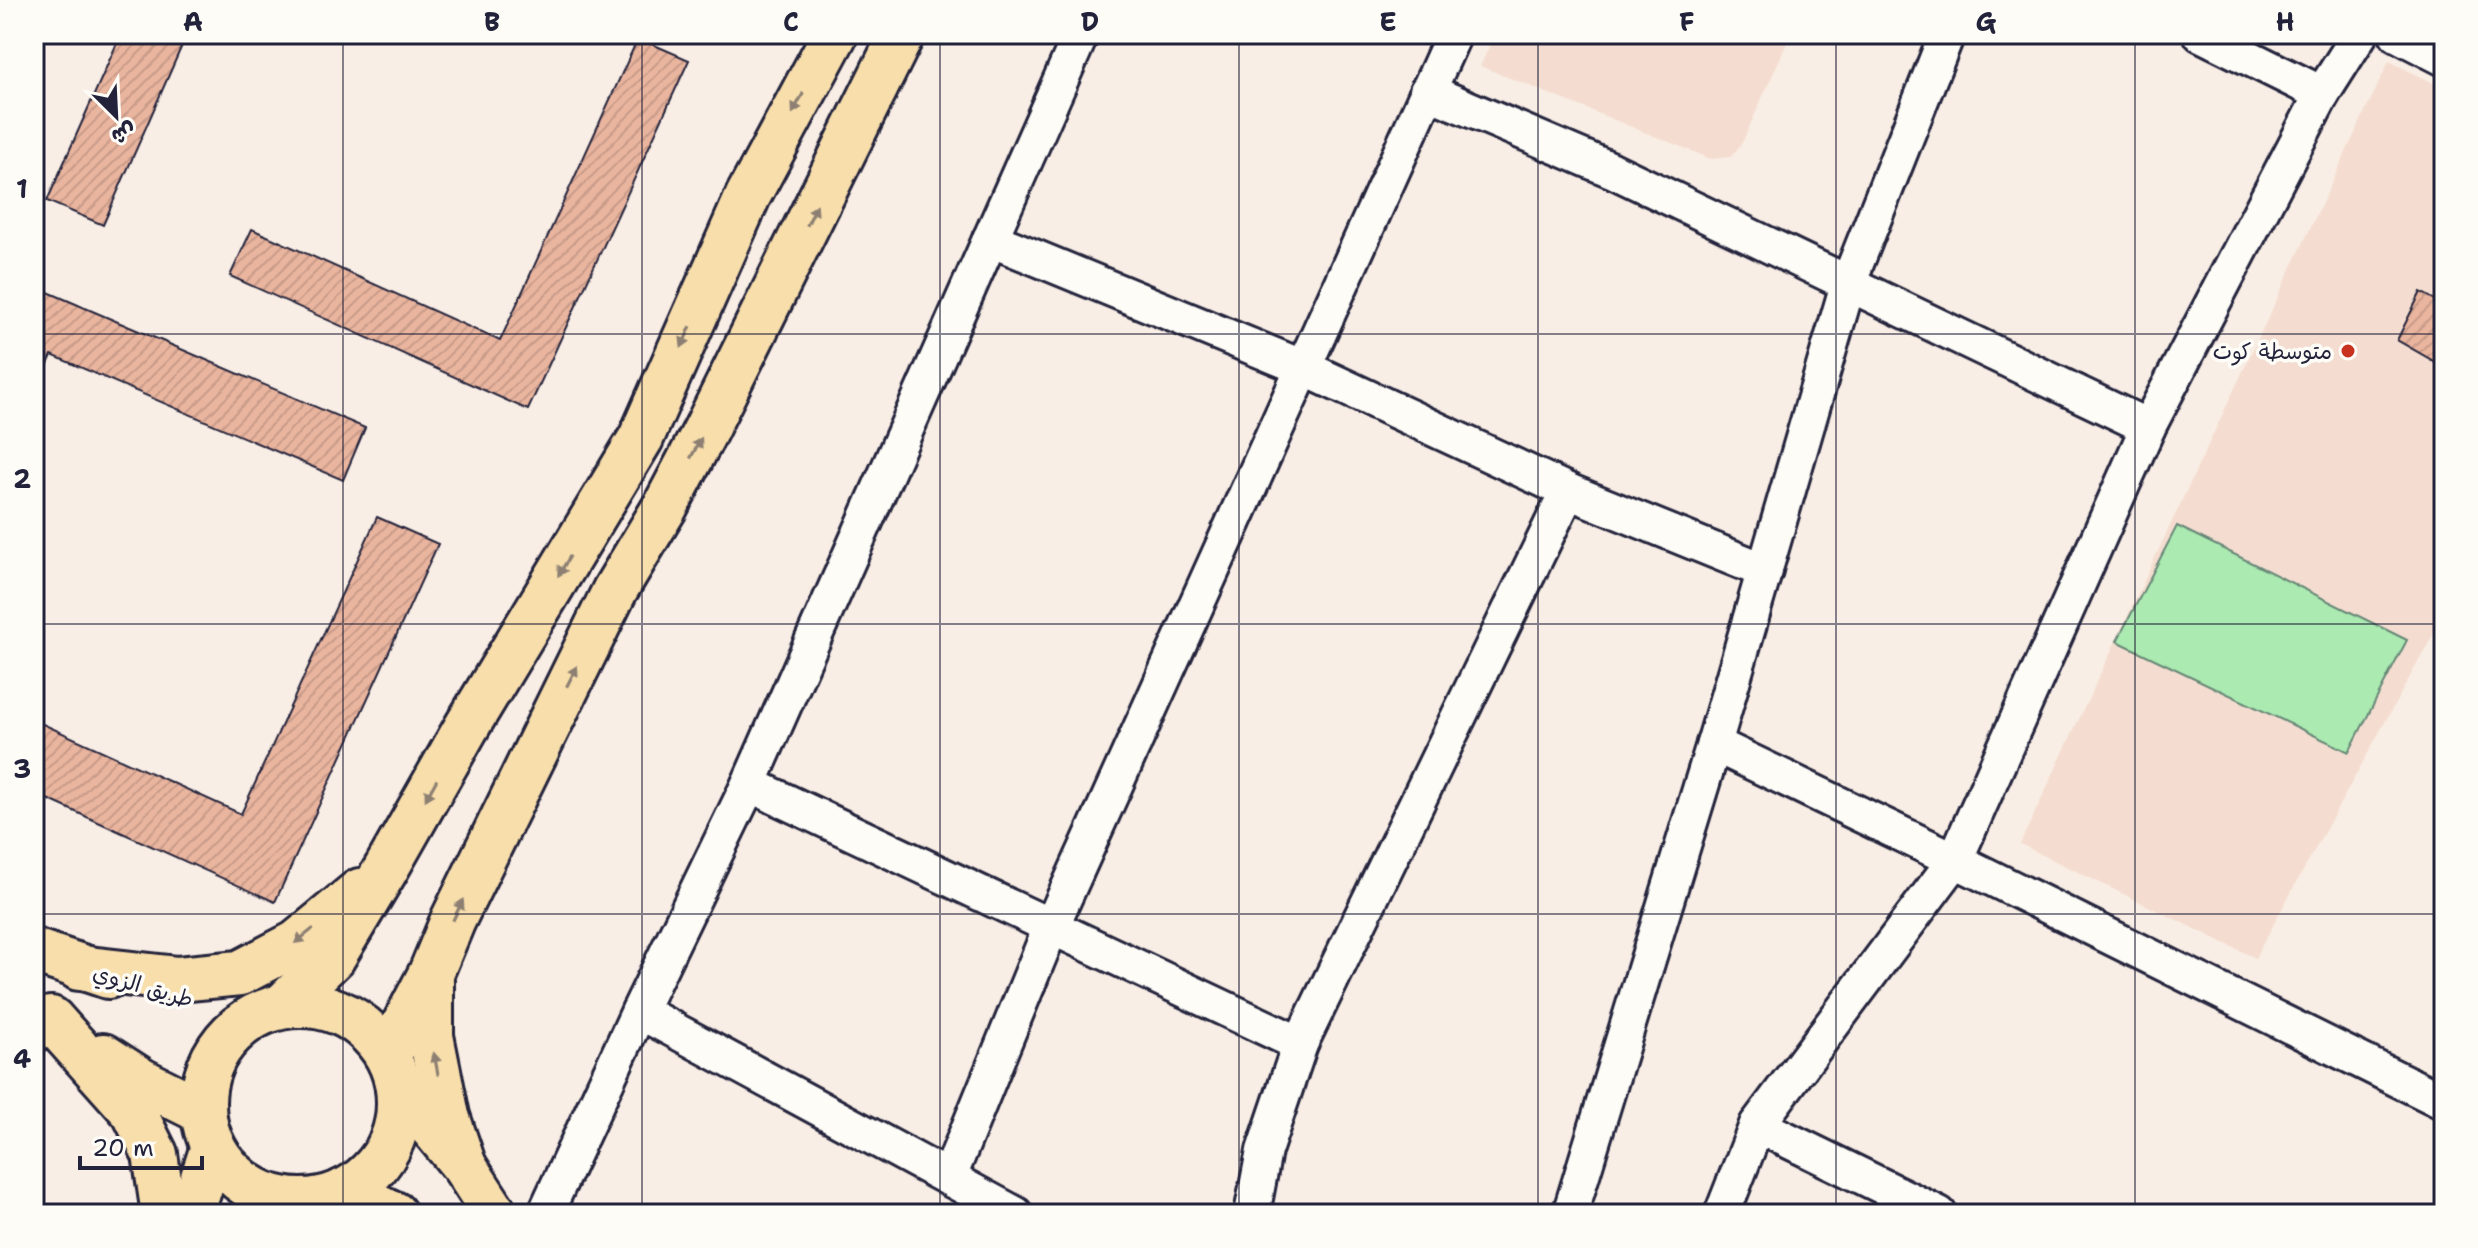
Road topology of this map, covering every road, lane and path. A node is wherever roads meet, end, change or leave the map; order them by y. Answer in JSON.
{"nodes":[{"id":1,"x":835,"y":34,"type":"edge"},
{"id":2,"x":902,"y":34,"type":"edge"},
{"id":3,"x":1081,"y":34,"type":"edge"},
{"id":4,"x":1454,"y":34,"type":"edge"},
{"id":5,"x":1947,"y":34,"type":"edge"},
{"id":6,"x":2201,"y":34,"type":"edge"},
{"id":7,"x":2360,"y":34,"type":"edge"},
{"id":8,"x":2397,"y":34,"type":"edge"},
{"id":9,"x":2444,"y":58,"type":"edge"},
{"id":10,"x":1427,"y":91,"type":"junction"},
{"id":11,"x":2322,"y":94,"type":"junction"},
{"id":12,"x":990,"y":239,"type":"junction"},
{"id":13,"x":1849,"y":281,"type":"junction"},
{"id":14,"x":1304,"y":368,"type":"junction"},
{"id":15,"x":2148,"y":427,"type":"junction"},
{"id":16,"x":1568,"y":491,"type":"junction"},
{"id":17,"x":1765,"y":571,"type":"junction"},
{"id":18,"x":1714,"y":744,"type":"junction"},
{"id":19,"x":749,"y":784,"type":"junction"},
{"id":20,"x":1955,"y":860,"type":"junction"},
{"id":21,"x":386,"y":869,"type":"junction"},
{"id":22,"x":1051,"y":927,"type":"junction"},
{"id":23,"x":34,"y":951,"type":"edge"},
{"id":24,"x":79,"y":968,"type":"junction"},
{"id":25,"x":431,"y":973,"type":"junction"},
{"id":26,"x":268,"y":1011,"type":"junction"},
{"id":27,"x":639,"y":1011,"type":"junction"},
{"id":28,"x":43,"y":1016,"type":"edge"},
{"id":29,"x":1300,"y":1044,"type":"junction"},
{"id":30,"x":393,"y":1071,"type":"junction"},
{"id":31,"x":2444,"y":1102,"type":"edge"},
{"id":32,"x":1757,"y":1125,"type":"junction"},
{"id":33,"x":208,"y":1129,"type":"junction"},
{"id":34,"x":464,"y":1166,"type":"junction"},
{"id":35,"x":949,"y":1177,"type":"junction"},
{"id":36,"x":324,"y":1202,"type":"edge"},
{"id":37,"x":164,"y":1214,"type":"edge"},
{"id":38,"x":191,"y":1214,"type":"edge"},
{"id":39,"x":394,"y":1214,"type":"edge"},
{"id":40,"x":495,"y":1214,"type":"edge"},
{"id":41,"x":545,"y":1214,"type":"edge"},
{"id":42,"x":1015,"y":1214,"type":"edge"},
{"id":43,"x":1252,"y":1214,"type":"edge"},
{"id":44,"x":1570,"y":1214,"type":"edge"},
{"id":45,"x":1722,"y":1214,"type":"edge"},
{"id":46,"x":1939,"y":1214,"type":"edge"}],
"edges":[{"from":1,"to":21,"type":"main road","one_way":true},
{"from":25,"to":2,"type":"main road","one_way":true},
{"from":3,"to":12,"type":"street"},
{"from":4,"to":10,"type":"street"},
{"from":5,"to":13,"type":"street"},
{"from":6,"to":11,"type":"street"},
{"from":7,"to":11,"type":"street"},
{"from":8,"to":9,"type":"street"},
{"from":10,"to":13,"type":"street"},
{"from":10,"to":14,"type":"street"},
{"from":11,"to":15,"type":"street"},
{"from":12,"to":14,"type":"street"},
{"from":12,"to":19,"type":"street"},
{"from":13,"to":15,"type":"street"},
{"from":13,"to":17,"type":"street"},
{"from":14,"to":16,"type":"street"},
{"from":14,"to":22,"type":"street"},
{"from":15,"to":20,"type":"street"},
{"from":16,"to":17,"type":"street"},
{"from":16,"to":29,"type":"street"},
{"from":17,"to":18,"type":"street"},
{"from":18,"to":20,"type":"street"},
{"from":18,"to":44,"type":"street"},
{"from":19,"to":22,"type":"street"},
{"from":19,"to":27,"type":"street"},
{"from":20,"to":31,"type":"street"},
{"from":20,"to":32,"type":"street"},
{"from":21,"to":24,"type":"main road","one_way":true},
{"from":21,"to":26,"type":"main road"},
{"from":22,"to":29,"type":"street"},
{"from":22,"to":35,"type":"street"},
{"from":23,"to":24,"type":"main road","name":"طريق الزوي"},
{"from":24,"to":26,"type":"main road","name":"طريق الزوي"},
{"from":25,"to":30,"type":"main road"},
{"from":34,"to":25,"type":"main road","one_way":true},
{"from":26,"to":30,"type":"main road"},
{"from":26,"to":33,"type":"main road"},
{"from":27,"to":35,"type":"street"},
{"from":27,"to":41,"type":"street"},
{"from":28,"to":33,"type":"main road"},
{"from":28,"to":37,"type":"main road"},
{"from":29,"to":43,"type":"street"},
{"from":30,"to":34,"type":"main road"},
{"from":30,"to":36,"type":"main road"},
{"from":32,"to":45,"type":"street"},
{"from":32,"to":46,"type":"street"},
{"from":33,"to":36,"type":"main road"},
{"from":33,"to":38,"type":"main road"},
{"from":34,"to":40,"type":"main road"},
{"from":35,"to":42,"type":"street"},
{"from":36,"to":39,"type":"main road"}]}
